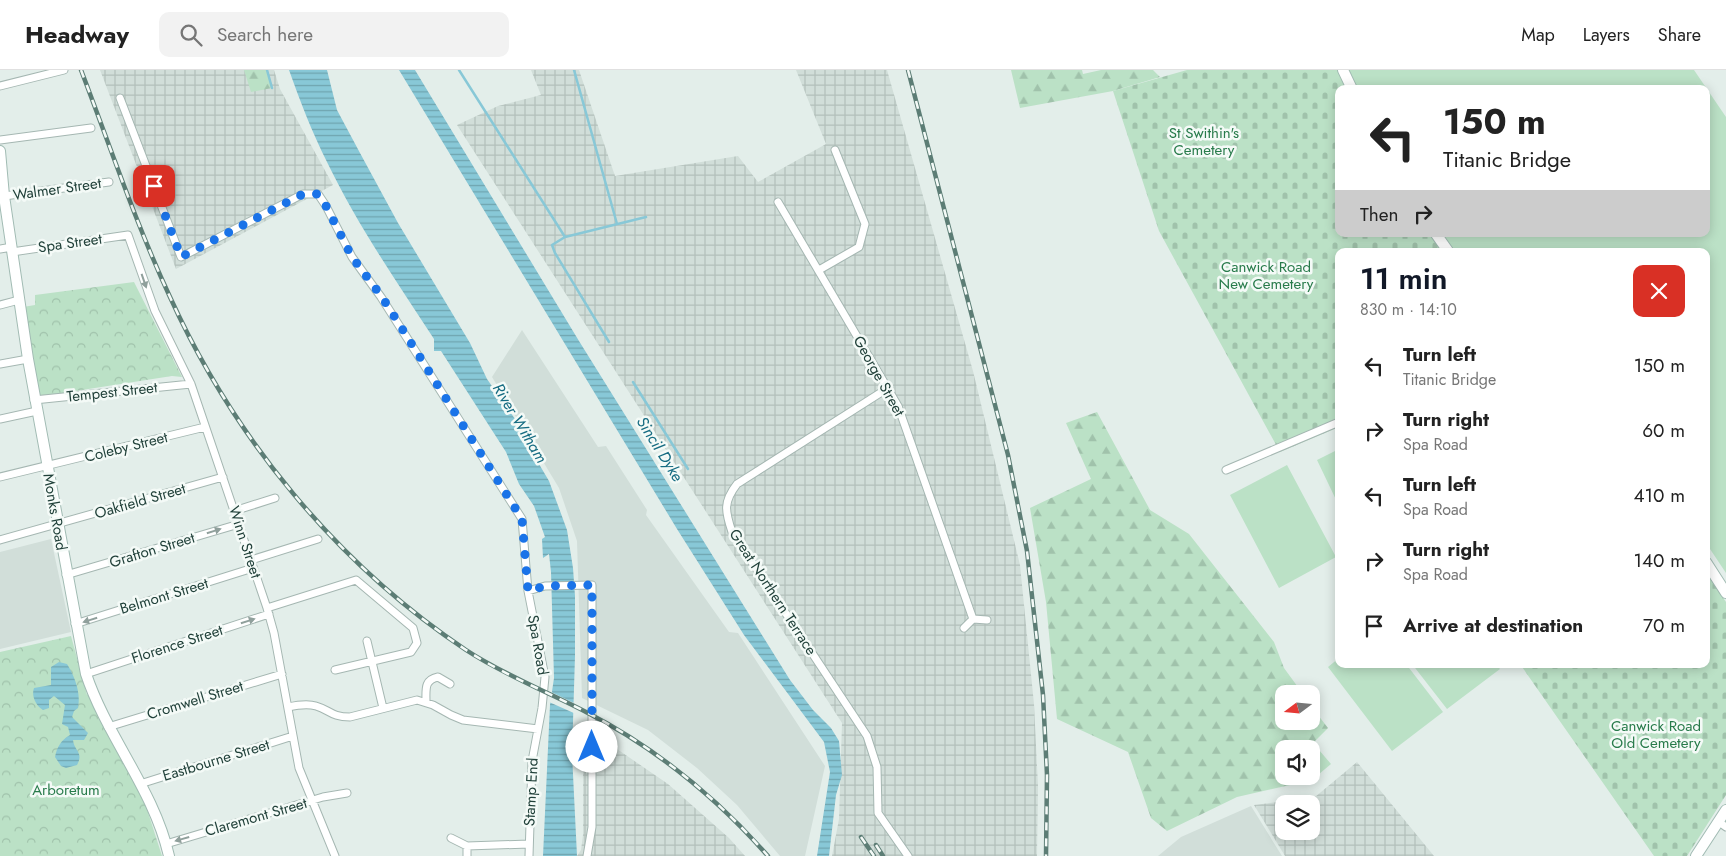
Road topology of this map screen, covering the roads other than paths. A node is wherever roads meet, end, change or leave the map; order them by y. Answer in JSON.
{"nodes":[{"id":1,"x":64,"y":70,"type":"edge"},
{"id":2,"x":1343,"y":70,"type":"edge"},
{"id":3,"x":1350,"y":85,"type":"edge"},
{"id":4,"x":0,"y":86,"type":"edge"},
{"id":5,"x":120,"y":98,"type":"dead end"},
{"id":6,"x":91,"y":128,"type":"dead end"},
{"id":7,"x":0,"y":140,"type":"edge"},
{"id":8,"x":835,"y":150,"type":"dead end"},
{"id":9,"x":0,"y":151,"type":"edge"},
{"id":10,"x":109,"y":182,"type":"dead end"},
{"id":11,"x":3,"y":193,"type":"edge"},
{"id":12,"x":778,"y":202,"type":"dead end"},
{"id":13,"x":128,"y":235,"type":"joint"},
{"id":14,"x":1438,"y":237,"type":"edge"},
{"id":15,"x":1446,"y":248,"type":"edge"},
{"id":16,"x":0,"y":249,"type":"edge"},
{"id":17,"x":12,"y":249,"type":"junction"},
{"id":18,"x":818,"y":270,"type":"junction"},
{"id":19,"x":19,"y":300,"type":"junction"},
{"id":20,"x":0,"y":304,"type":"edge"},
{"id":21,"x":28,"y":359,"type":"junction"},
{"id":22,"x":0,"y":364,"type":"edge"},
{"id":23,"x":190,"y":384,"type":"junction"},
{"id":24,"x":888,"y":388,"type":"junction"},
{"id":25,"x":34,"y":400,"type":"junction"},
{"id":26,"x":37,"y":412,"type":"junction"},
{"id":27,"x":0,"y":419,"type":"edge"},
{"id":28,"x":1335,"y":424,"type":"edge"},
{"id":29,"x":205,"y":427,"type":"junction"},
{"id":30,"x":47,"y":466,"type":"junction"},
{"id":31,"x":1226,"y":470,"type":"dead end"},
{"id":32,"x":0,"y":477,"type":"edge"},
{"id":33,"x":223,"y":477,"type":"junction"},
{"id":34,"x":275,"y":498,"type":"dead end"},
{"id":35,"x":234,"y":511,"type":"junction"},
{"id":36,"x":239,"y":524,"type":"junction"},
{"id":37,"x":57,"y":525,"type":"junction"},
{"id":38,"x":318,"y":539,"type":"dead end"},
{"id":39,"x":0,"y":540,"type":"edge"},
{"id":40,"x":251,"y":560,"type":"junction"},
{"id":41,"x":253,"y":568,"type":"junction"},
{"id":42,"x":1710,"y":568,"type":"edge"},
{"id":43,"x":66,"y":576,"type":"junction"},
{"id":44,"x":528,"y":591,"type":"junction"},
{"id":45,"x":1726,"y":593,"type":"edge"},
{"id":46,"x":268,"y":611,"type":"junction"},
{"id":47,"x":973,"y":619,"type":"junction"},
{"id":48,"x":987,"y":620,"type":"dead end"},
{"id":49,"x":75,"y":624,"type":"junction"},
{"id":50,"x":964,"y":628,"type":"dead end"},
{"id":51,"x":368,"y":641,"type":"dead end"},
{"id":52,"x":372,"y":662,"type":"junction"},
{"id":53,"x":335,"y":670,"type":"dead end"},
{"id":54,"x":86,"y":674,"type":"junction"},
{"id":55,"x":282,"y":674,"type":"junction"},
{"id":56,"x":450,"y":684,"type":"dead end"},
{"id":57,"x":426,"y":702,"type":"junction"},
{"id":58,"x":288,"y":707,"type":"junction"},
{"id":59,"x":383,"y":708,"type":"junction"},
{"id":60,"x":108,"y":727,"type":"junction"},
{"id":61,"x":538,"y":728,"type":"junction"},
{"id":62,"x":293,"y":736,"type":"junction"},
{"id":63,"x":140,"y":784,"type":"junction"},
{"id":64,"x":347,"y":793,"type":"dead end"},
{"id":65,"x":313,"y":800,"type":"junction"},
{"id":66,"x":1726,"y":810,"type":"edge"},
{"id":67,"x":1722,"y":825,"type":"edge"},
{"id":68,"x":452,"y":838,"type":"dead end"},
{"id":69,"x":166,"y":844,"type":"junction"},
{"id":70,"x":529,"y":844,"type":"junction"},
{"id":71,"x":467,"y":846,"type":"junction"},
{"id":72,"x":168,"y":856,"type":"edge"},
{"id":73,"x":336,"y":856,"type":"edge"},
{"id":74,"x":467,"y":856,"type":"edge"},
{"id":75,"x":529,"y":856,"type":"edge"},
{"id":76,"x":587,"y":856,"type":"edge"},
{"id":77,"x":908,"y":856,"type":"edge"},
{"id":78,"x":1696,"y":856,"type":"edge"}],
"edges":[{"from":1,"to":4,"type":"street"},
{"from":2,"to":3,"type":"main road"},
{"from":5,"to":44,"type":"street","name":"Spa Road"},
{"from":6,"to":7,"type":"street"},
{"from":8,"to":18,"type":"street"},
{"from":9,"to":11,"type":"main road","name":"Monks Road"},
{"from":10,"to":11,"type":"street","name":"Walmer Street"},
{"from":11,"to":17,"type":"main road","name":"Monks Road"},
{"from":12,"to":18,"type":"street","name":"George Street"},
{"from":13,"to":17,"type":"street","name":"Spa Street"},
{"from":13,"to":23,"type":"street","name":"Winn Street","one_way":true},
{"from":14,"to":15,"type":"main road"},
{"from":16,"to":17,"type":"street","name":"Spa Street"},
{"from":17,"to":19,"type":"main road","name":"Monks Road"},
{"from":18,"to":24,"type":"street","name":"George Street"},
{"from":19,"to":20,"type":"street"},
{"from":19,"to":21,"type":"main road","name":"Monks Road"},
{"from":21,"to":22,"type":"street"},
{"from":21,"to":25,"type":"main road","name":"Monks Road"},
{"from":23,"to":25,"type":"street","name":"Tempest Street"},
{"from":23,"to":29,"type":"street","name":"Winn Street"},
{"from":24,"to":47,"type":"street","name":"George Street"},
{"from":24,"to":77,"type":"street","name":"Great Northern Terrace"},
{"from":25,"to":26,"type":"main road","name":"Monks Road"},
{"from":26,"to":27,"type":"street"},
{"from":26,"to":30,"type":"main road","name":"Monks Road"},
{"from":28,"to":31,"type":"street"},
{"from":29,"to":30,"type":"street","name":"Coleby Street"},
{"from":29,"to":33,"type":"street","name":"Winn Street"},
{"from":30,"to":32,"type":"street","name":"Coleby Street"},
{"from":30,"to":37,"type":"main road","name":"Monks Road"},
{"from":33,"to":35,"type":"street","name":"Winn Street"},
{"from":33,"to":37,"type":"street","name":"Oakfield Street"},
{"from":34,"to":35,"type":"street"},
{"from":35,"to":36,"type":"street","name":"Winn Street"},
{"from":36,"to":40,"type":"street","name":"Winn Street"},
{"from":43,"to":36,"type":"street","name":"Grafton Street","one_way":true},
{"from":37,"to":39,"type":"street","name":"Oakfield Street"},
{"from":37,"to":43,"type":"main road","name":"Monks Road"},
{"from":38,"to":40,"type":"street"},
{"from":40,"to":41,"type":"street","name":"Winn Street"},
{"from":41,"to":46,"type":"street","name":"Winn Street"},
{"from":41,"to":49,"type":"street","name":"Belmont Street","one_way":true},
{"from":42,"to":45,"type":"main road"},
{"from":43,"to":49,"type":"main road","name":"Monks Road"},
{"from":44,"to":61,"type":"street","name":"Spa Road"},
{"from":44,"to":76,"type":"street"},
{"from":46,"to":52,"type":"street","name":"Florence Street"},
{"from":54,"to":46,"type":"street","name":"Florence Street","one_way":true},
{"from":46,"to":55,"type":"street","name":"Winn Street"},
{"from":47,"to":48,"type":"street"},
{"from":47,"to":50,"type":"street"},
{"from":49,"to":54,"type":"main road","name":"Monks Road"},
{"from":51,"to":52,"type":"street"},
{"from":52,"to":53,"type":"street"},
{"from":52,"to":59,"type":"street"},
{"from":54,"to":60,"type":"main road","name":"Monks Road"},
{"from":55,"to":58,"type":"street","name":"Winn Street"},
{"from":55,"to":60,"type":"street","name":"Cromwell Street"},
{"from":56,"to":57,"type":"street"},
{"from":57,"to":59,"type":"street"},
{"from":57,"to":61,"type":"street"},
{"from":58,"to":59,"type":"street"},
{"from":58,"to":62,"type":"street","name":"Winn Street"},
{"from":60,"to":63,"type":"main road","name":"Monks Road"},
{"from":61,"to":70,"type":"street","name":"Stamp End"},
{"from":62,"to":63,"type":"street","name":"Eastbourne Street"},
{"from":62,"to":65,"type":"street","name":"Winn Street"},
{"from":63,"to":69,"type":"main road","name":"Monks Road"},
{"from":64,"to":65,"type":"street","name":"Claremont Street"},
{"from":65,"to":69,"type":"street","name":"Claremont Street","one_way":true},
{"from":65,"to":73,"type":"street","name":"Winn Street"},
{"from":66,"to":67,"type":"main road"},
{"from":67,"to":78,"type":"main road"},
{"from":68,"to":71,"type":"street"},
{"from":69,"to":72,"type":"main road","name":"Monks Road"},
{"from":70,"to":71,"type":"street"},
{"from":70,"to":75,"type":"street","name":"Stamp End"},
{"from":71,"to":74,"type":"street"}]}
